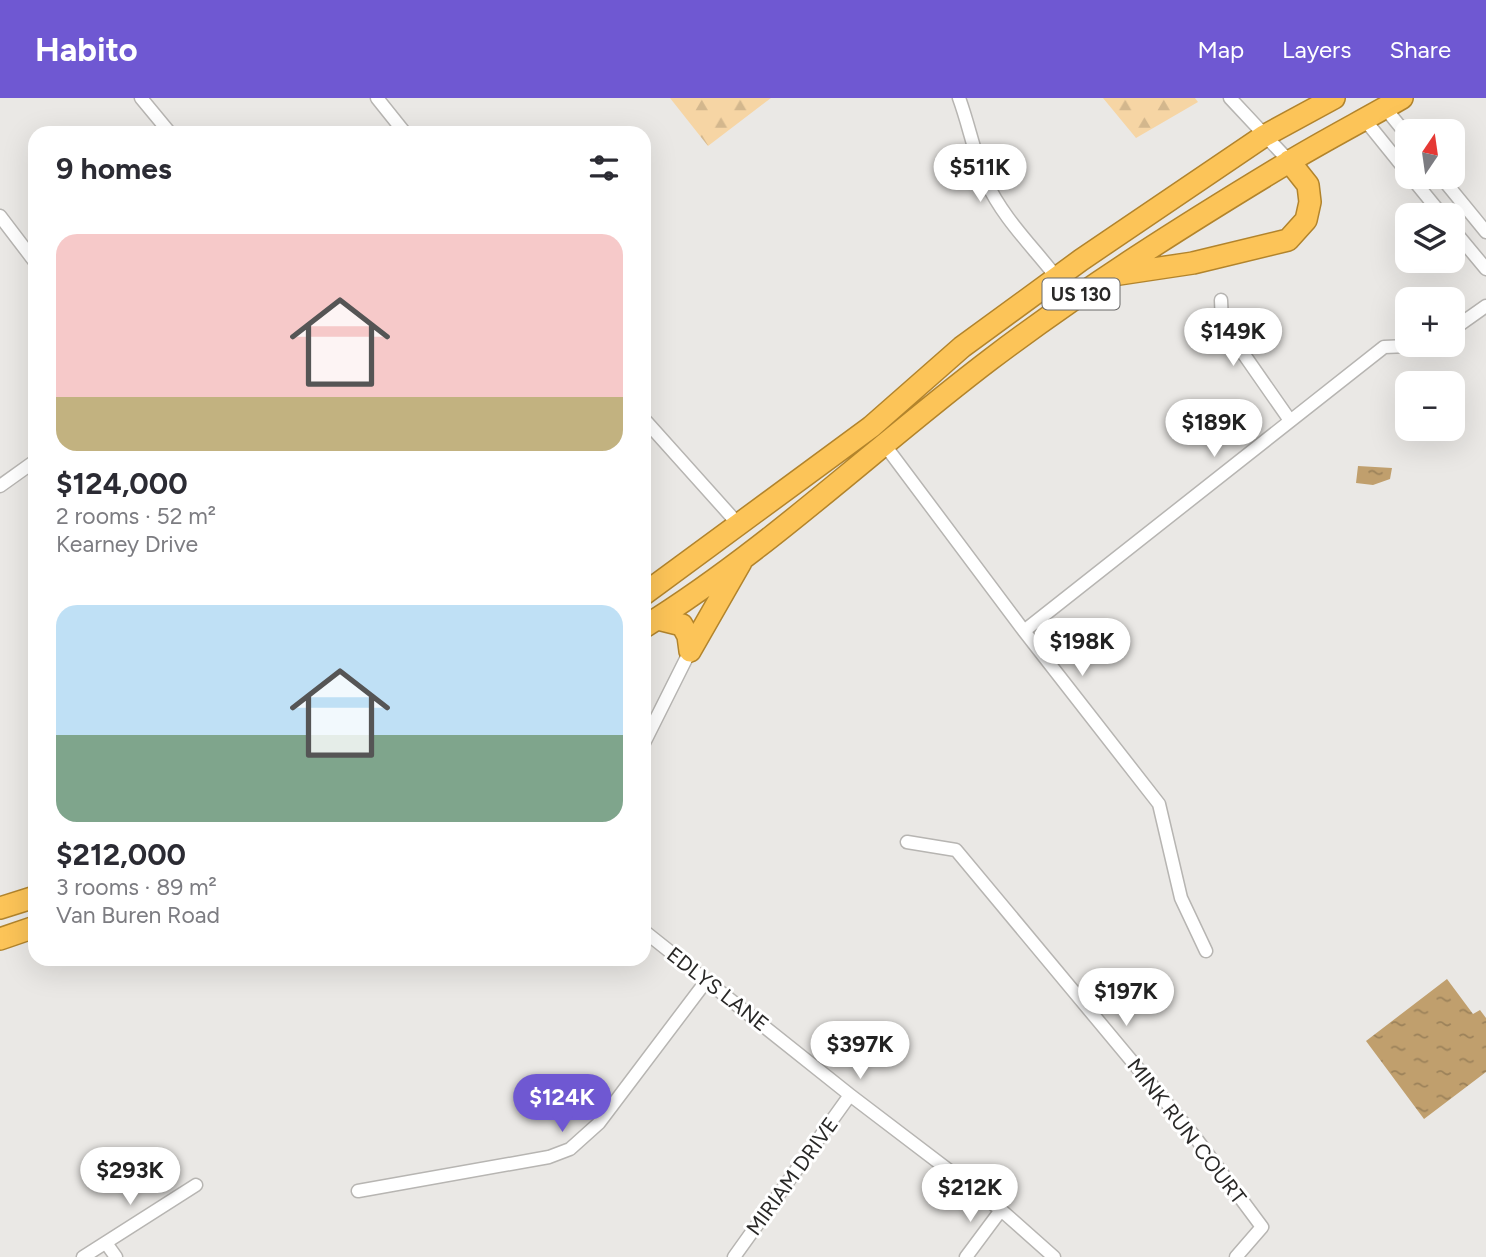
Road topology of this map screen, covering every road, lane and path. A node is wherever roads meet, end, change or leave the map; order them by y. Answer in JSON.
{"nodes":[{"id":1,"x":141,"y":98,"type":"edge"},
{"id":2,"x":377,"y":98,"type":"edge"},
{"id":3,"x":959,"y":98,"type":"edge"},
{"id":4,"x":1230,"y":98,"type":"edge"},
{"id":5,"x":1334,"y":98,"type":"edge"},
{"id":6,"x":1394,"y":103,"type":"edge"},
{"id":7,"x":1365,"y":120,"type":"junction"},
{"id":8,"x":164,"y":126,"type":"edge"},
{"id":9,"x":399,"y":126,"type":"edge"},
{"id":10,"x":1264,"y":136,"type":"junction"},
{"id":11,"x":1395,"y":157,"type":"edge"},
{"id":12,"x":1289,"y":162,"type":"junction"},
{"id":13,"x":1421,"y":189,"type":"edge"},
{"id":14,"x":1451,"y":189,"type":"edge"},
{"id":15,"x":1432,"y":203,"type":"edge"},
{"id":16,"x":0,"y":216,"type":"edge"},
{"id":17,"x":1486,"y":232,"type":"edge"},
{"id":18,"x":1465,"y":244,"type":"edge"},
{"id":19,"x":28,"y":253,"type":"edge"},
{"id":20,"x":1486,"y":269,"type":"edge"},
{"id":21,"x":1108,"y":276,"type":"junction"},
{"id":22,"x":1057,"y":278,"type":"junction"},
{"id":23,"x":1221,"y":300,"type":"dead end"},
{"id":24,"x":1486,"y":306,"type":"edge"},
{"id":25,"x":1465,"y":321,"type":"edge"},
{"id":26,"x":1395,"y":347,"type":"edge"},
{"id":27,"x":1289,"y":419,"type":"junction"},
{"id":28,"x":651,"y":427,"type":"edge"},
{"id":29,"x":877,"y":435,"type":"junction"},
{"id":30,"x":28,"y":466,"type":"edge"},
{"id":31,"x":0,"y":486,"type":"edge"},
{"id":32,"x":739,"y":525,"type":"junction"},
{"id":33,"x":743,"y":558,"type":"junction"},
{"id":34,"x":651,"y":589,"type":"edge"},
{"id":35,"x":651,"y":623,"type":"edge"},
{"id":36,"x":1024,"y":631,"type":"junction"},
{"id":37,"x":690,"y":651,"type":"junction"},
{"id":38,"x":651,"y":729,"type":"edge"},
{"id":39,"x":907,"y":842,"type":"dead end"},
{"id":40,"x":28,"y":899,"type":"edge"},
{"id":41,"x":0,"y":908,"type":"edge"},
{"id":42,"x":28,"y":929,"type":"edge"},
{"id":43,"x":651,"y":936,"type":"edge"},
{"id":44,"x":0,"y":939,"type":"edge"},
{"id":45,"x":1206,"y":951,"type":"dead end"},
{"id":46,"x":707,"y":980,"type":"junction"},
{"id":47,"x":850,"y":1095,"type":"junction"},
{"id":48,"x":195,"y":1185,"type":"dead end"},
{"id":49,"x":358,"y":1191,"type":"dead end"},
{"id":50,"x":1001,"y":1210,"type":"junction"},
{"id":51,"x":106,"y":1243,"type":"junction"},
{"id":52,"x":83,"y":1257,"type":"edge"},
{"id":53,"x":116,"y":1257,"type":"edge"},
{"id":54,"x":734,"y":1257,"type":"edge"},
{"id":55,"x":966,"y":1257,"type":"edge"},
{"id":56,"x":1054,"y":1257,"type":"edge"},
{"id":57,"x":1236,"y":1257,"type":"edge"}],
"edges":[{"from":1,"to":8,"type":"street"},
{"from":2,"to":9,"type":"street"},
{"from":3,"to":22,"type":"street"},
{"from":4,"to":10,"type":"street"},
{"from":5,"to":10,"type":"highway","number":"US 130"},
{"from":6,"to":7,"type":"highway","number":"US 130"},
{"from":7,"to":11,"type":"street"},
{"from":7,"to":12,"type":"highway","number":"US 130"},
{"from":10,"to":12,"type":"street"},
{"from":10,"to":22,"type":"highway","number":"US 130"},
{"from":12,"to":21,"type":"highway","number":"US 130"},
{"from":12,"to":21,"type":"highway"},
{"from":13,"to":15,"type":"street"},
{"from":14,"to":17,"type":"street"},
{"from":16,"to":19,"type":"street"},
{"from":18,"to":20,"type":"street"},
{"from":21,"to":29,"type":"highway","number":"US 130"},
{"from":22,"to":29,"type":"highway","number":"US 130"},
{"from":23,"to":27,"type":"street"},
{"from":24,"to":25,"type":"street"},
{"from":26,"to":27,"type":"street"},
{"from":27,"to":36,"type":"street"},
{"from":28,"to":32,"type":"street"},
{"from":29,"to":32,"type":"highway","number":"US 130"},
{"from":29,"to":33,"type":"highway","number":"US 130"},
{"from":29,"to":36,"type":"street"},
{"from":30,"to":31,"type":"street"},
{"from":32,"to":34,"type":"highway","number":"US 130"},
{"from":33,"to":35,"type":"highway","number":"US 130"},
{"from":33,"to":37,"type":"highway"},
{"from":35,"to":37,"type":"highway"},
{"from":36,"to":45,"type":"street"},
{"from":37,"to":38,"type":"street"},
{"from":39,"to":57,"type":"street","name":"MINK RUN COURT"},
{"from":40,"to":41,"type":"highway"},
{"from":42,"to":44,"type":"highway"},
{"from":43,"to":46,"type":"street","name":"EDLYS LANE"},
{"from":46,"to":47,"type":"street","name":"EDLYS LANE"},
{"from":46,"to":49,"type":"street"},
{"from":47,"to":50,"type":"street","name":"EDLYS LANE"},
{"from":47,"to":54,"type":"street","name":"MIRIAM DRIVE"},
{"from":48,"to":51,"type":"street"},
{"from":50,"to":55,"type":"street"},
{"from":50,"to":56,"type":"street","name":"EDLYS LANE"},
{"from":51,"to":52,"type":"street"},
{"from":51,"to":53,"type":"street"}]}
